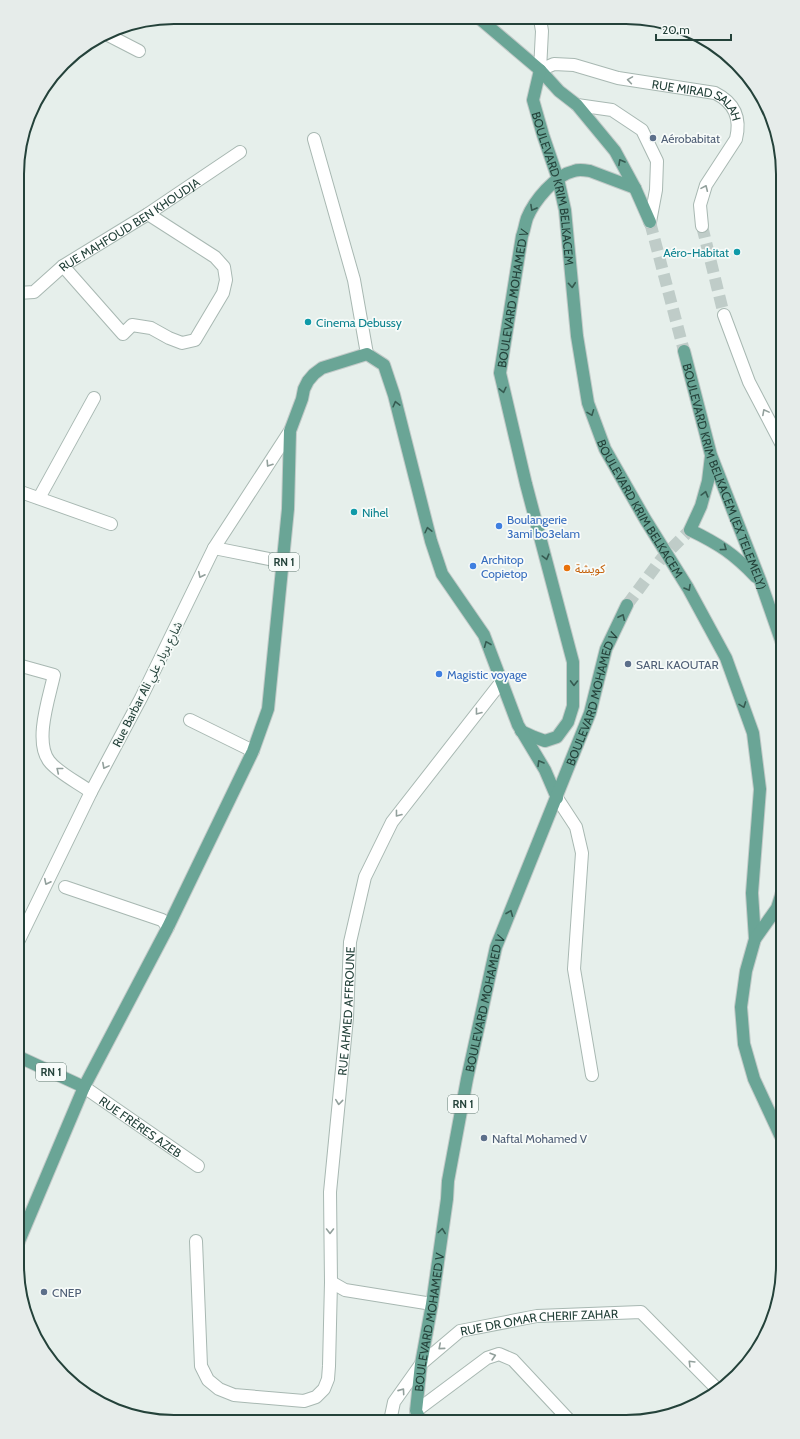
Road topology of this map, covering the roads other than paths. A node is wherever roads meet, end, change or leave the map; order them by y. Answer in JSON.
{"nodes":[{"id":1,"x":486,"y":24,"type":"edge"},
{"id":2,"x":541,"y":24,"type":"edge"},
{"id":3,"x":113,"y":37,"type":"edge"},
{"id":4,"x":139,"y":51,"type":"dead end"},
{"id":5,"x":540,"y":70,"type":"junction"},
{"id":6,"x":577,"y":105,"type":"junction"},
{"id":7,"x":314,"y":139,"type":"dead end"},
{"id":8,"x":240,"y":152,"type":"dead end"},
{"id":9,"x":558,"y":179,"type":"junction"},
{"id":10,"x":635,"y":188,"type":"junction"},
{"id":11,"x":148,"y":214,"type":"junction"},
{"id":12,"x":650,"y":222,"type":"joint"},
{"id":13,"x":702,"y":226,"type":"tunnel mouth"},
{"id":14,"x":64,"y":266,"type":"junction"},
{"id":15,"x":24,"y":293,"type":"edge"},
{"id":16,"x":724,"y":315,"type":"tunnel mouth"},
{"id":17,"x":684,"y":351,"type":"tunnel mouth"},
{"id":18,"x":367,"y":354,"type":"junction"},
{"id":19,"x":94,"y":398,"type":"dead end"},
{"id":20,"x":290,"y":431,"type":"junction"},
{"id":21,"x":776,"y":434,"type":"edge"},
{"id":22,"x":711,"y":455,"type":"junction"},
{"id":23,"x":24,"y":493,"type":"edge"},
{"id":24,"x":39,"y":498,"type":"junction"},
{"id":25,"x":111,"y":524,"type":"dead end"},
{"id":26,"x":214,"y":548,"type":"junction"},
{"id":27,"x":284,"y":562,"type":"junction"},
{"id":28,"x":760,"y":580,"type":"junction"},
{"id":29,"x":627,"y":605,"type":"tunnel mouth"},
{"id":30,"x":776,"y":626,"type":"edge"},
{"id":31,"x":24,"y":667,"type":"edge"},
{"id":32,"x":502,"y":681,"type":"junction"},
{"id":33,"x":190,"y":720,"type":"dead end"},
{"id":34,"x":521,"y":731,"type":"junction"},
{"id":35,"x":253,"y":751,"type":"junction"},
{"id":36,"x":91,"y":792,"type":"junction"},
{"id":37,"x":557,"y":798,"type":"junction"},
{"id":38,"x":65,"y":887,"type":"dead end"},
{"id":39,"x":776,"y":909,"type":"edge"},
{"id":40,"x":168,"y":927,"type":"junction"},
{"id":41,"x":24,"y":930,"type":"edge"},
{"id":42,"x":756,"y":939,"type":"junction"},
{"id":43,"x":24,"y":1059,"type":"edge"},
{"id":44,"x":592,"y":1074,"type":"dead end"},
{"id":45,"x":84,"y":1087,"type":"junction"},
{"id":46,"x":776,"y":1122,"type":"edge"},
{"id":47,"x":198,"y":1166,"type":"dead end"},
{"id":48,"x":24,"y":1229,"type":"edge"},
{"id":49,"x":196,"y":1241,"type":"dead end"},
{"id":50,"x":331,"y":1282,"type":"junction"},
{"id":51,"x":432,"y":1304,"type":"junction"},
{"id":52,"x":421,"y":1364,"type":"junction"},
{"id":53,"x":714,"y":1386,"type":"edge"},
{"id":54,"x":391,"y":1415,"type":"edge"},
{"id":55,"x":418,"y":1415,"type":"edge"},
{"id":56,"x":419,"y":1415,"type":"edge"},
{"id":57,"x":564,"y":1415,"type":"edge"}],
"edges":[{"from":1,"to":5,"type":"main road"},
{"from":2,"to":5,"type":"street"},
{"from":3,"to":4,"type":"street"},
{"from":5,"to":6,"type":"main road"},
{"from":5,"to":9,"type":"main road","name":"BOULEVARD KRIM BELKACEM"},
{"from":13,"to":5,"type":"street","name":"RUE MIRAD SALAH","one_way":true},
{"from":10,"to":6,"type":"main road","one_way":true},
{"from":6,"to":12,"type":"street"},
{"from":7,"to":18,"type":"street"},
{"from":8,"to":11,"type":"street","name":"RUE MAHFOUD BEN KHOUDJA"},
{"from":9,"to":10,"type":"main road"},
{"from":9,"to":34,"type":"main road","name":"BOULEVARD MOHAMED V","one_way":true},
{"from":9,"to":42,"type":"main road","name":"BOULEVARD KRIM BELKACEM","one_way":true},
{"from":10,"to":12,"type":"main road"},
{"from":11,"to":14,"type":"street","name":"RUE MAHFOUD BEN KHOUDJA"},
{"from":11,"to":14,"type":"street"},
{"from":14,"to":15,"type":"street","name":"RUE MAHFOUD BEN KHOUDJA"},
{"from":21,"to":16,"type":"street","one_way":true},
{"from":17,"to":22,"type":"main road","name":"BOULEVARD KRIM BELKACEM (EX TELEMELY)"},
{"from":18,"to":20,"type":"main road","number":"RN 1"},
{"from":32,"to":18,"type":"main road","one_way":true},
{"from":19,"to":24,"type":"street"},
{"from":20,"to":26,"type":"street","name":"Rue Barbar Ali شارع بربار علي","one_way":true},
{"from":20,"to":27,"type":"main road","number":"RN 1"},
{"from":22,"to":28,"type":"main road","name":"BOULEVARD KRIM BELKACEM (EX TELEMELY)"},
{"from":22,"to":28,"type":"main road"},
{"from":23,"to":24,"type":"street"},
{"from":24,"to":25,"type":"street"},
{"from":26,"to":27,"type":"street"},
{"from":26,"to":36,"type":"street","name":"Rue Barbar Ali شارع بربار علي","one_way":true},
{"from":27,"to":35,"type":"main road","number":"RN 1"},
{"from":28,"to":30,"type":"main road","name":"BOULEVARD KRIM BELKACEM (EX TELEMELY)"},
{"from":37,"to":29,"type":"main road","name":"BOULEVARD MOHAMED V","number":"RN 1","one_way":true},
{"from":36,"to":31,"type":"street","one_way":true},
{"from":32,"to":34,"type":"main road"},
{"from":32,"to":50,"type":"street","name":"RUE AHMED AFFROUNE","one_way":true},
{"from":33,"to":35,"type":"street"},
{"from":37,"to":34,"type":"main road","one_way":true},
{"from":35,"to":40,"type":"main road","number":"RN 1"},
{"from":36,"to":41,"type":"street","name":"Rue Barbar Ali شارع بربار علي","one_way":true},
{"from":37,"to":44,"type":"street"},
{"from":51,"to":37,"type":"main road","name":"BOULEVARD MOHAMED V","number":"RN 1","one_way":true},
{"from":38,"to":40,"type":"street"},
{"from":39,"to":42,"type":"main road"},
{"from":40,"to":45,"type":"main road","number":"RN 1"},
{"from":42,"to":46,"type":"main road"},
{"from":43,"to":45,"type":"main road","number":"RN 1"},
{"from":45,"to":47,"type":"street","name":"RUE FRÈRES AZEB"},
{"from":45,"to":48,"type":"main road","number":"RN 1"},
{"from":49,"to":50,"type":"street","name":"RUE AHMED AFFROUNE"},
{"from":50,"to":51,"type":"street"},
{"from":51,"to":52,"type":"main road","name":"BOULEVARD MOHAMED V","number":"RN 1"},
{"from":53,"to":52,"type":"street","name":"RUE DR OMAR CHERIF ZAHAR","one_way":true},
{"from":54,"to":52,"type":"street","name":"RUE DR OMAR CHERIF ZAHAR","one_way":true},
{"from":52,"to":55,"type":"main road","name":"BOULEVARD MOHAMED V","number":"RN 1"},
{"from":56,"to":57,"type":"street","one_way":true}]}
